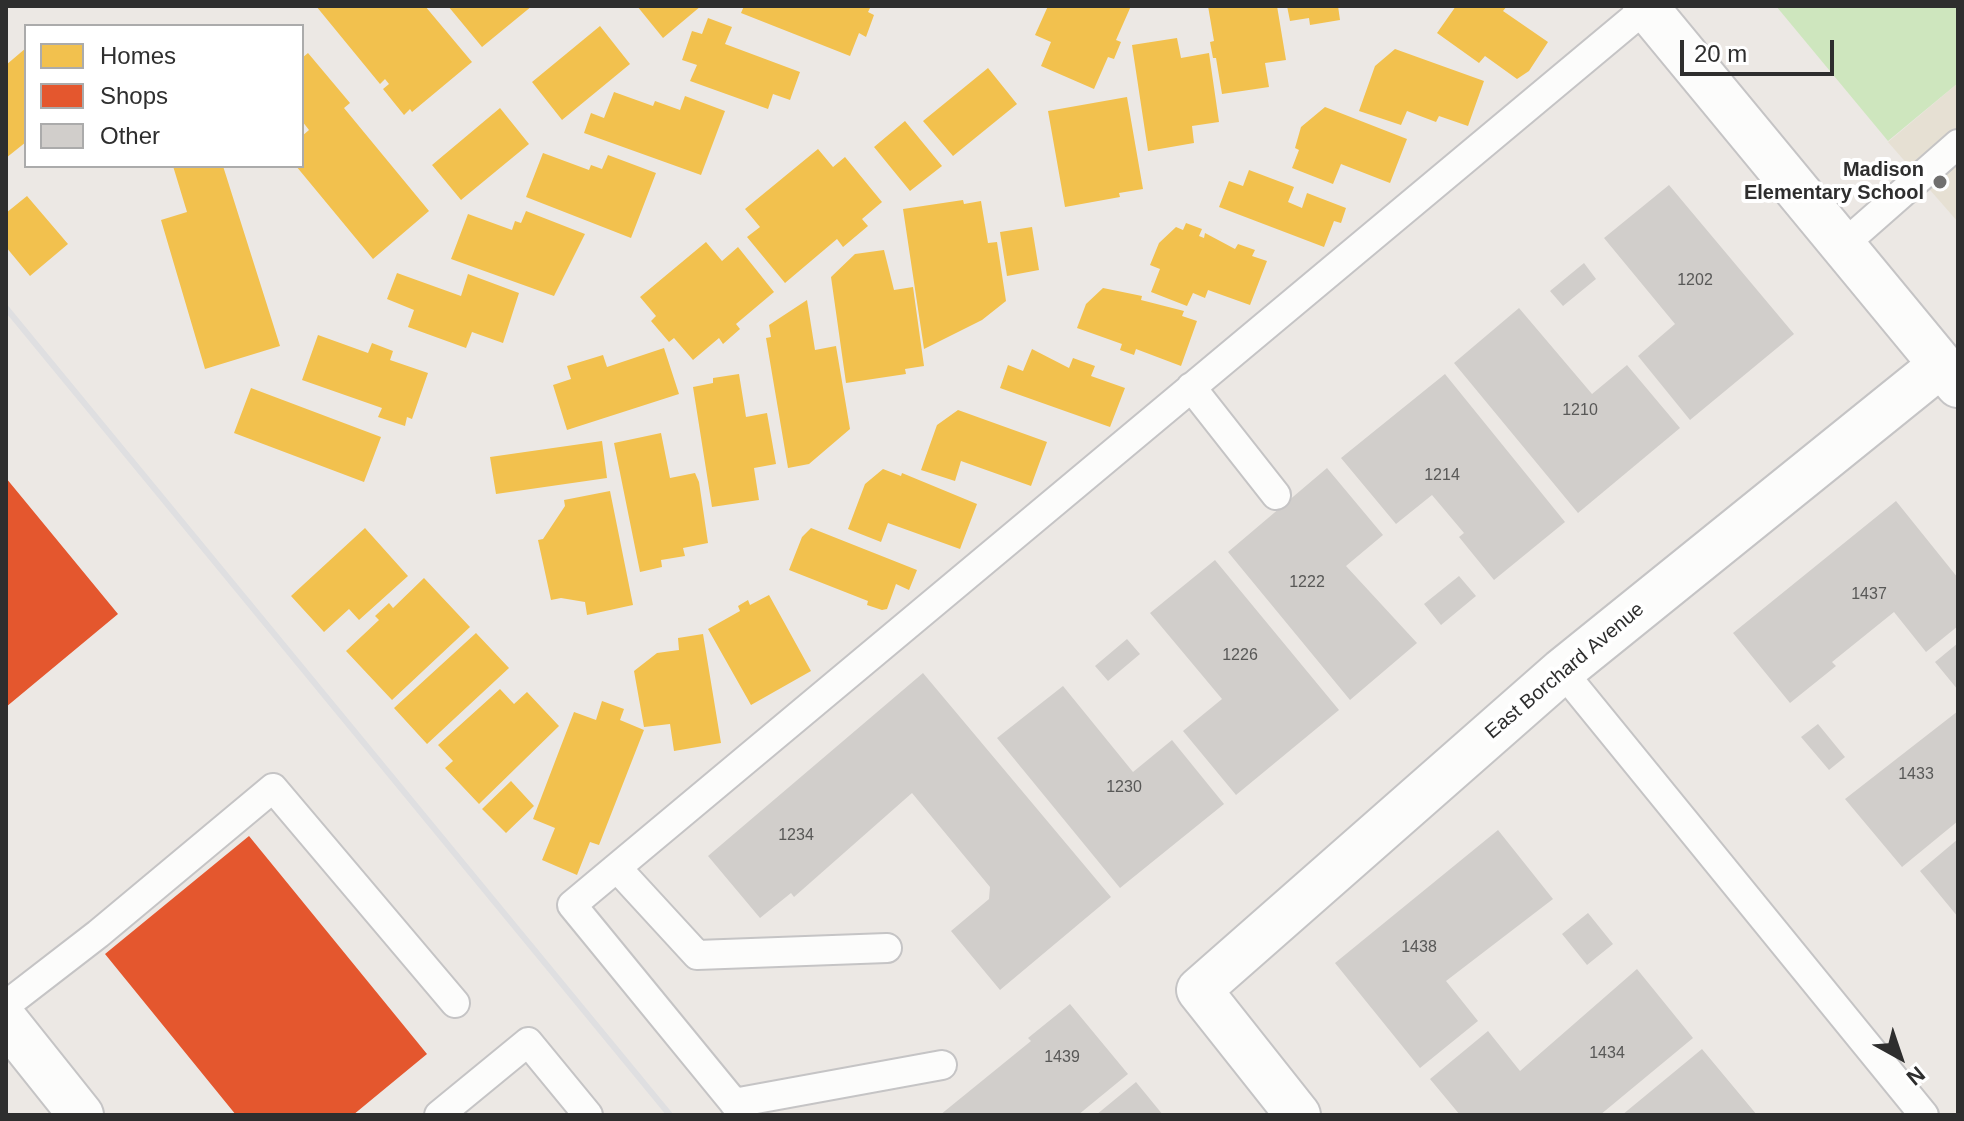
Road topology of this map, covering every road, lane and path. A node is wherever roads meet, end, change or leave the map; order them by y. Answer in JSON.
{"nodes":[{"id":1,"x":1646,"y":7,"type":"edge"},
{"id":2,"x":1958,"y":144,"type":"edge"},
{"id":3,"x":1842,"y":246,"type":"junction"},
{"id":4,"x":1950,"y":375,"type":"edge"},
{"id":5,"x":1191,"y":387,"type":"junction"},
{"id":6,"x":1276,"y":495,"type":"dead end"},
{"id":7,"x":1562,"y":671,"type":"junction"},
{"id":8,"x":617,"y":868,"type":"junction"},
{"id":9,"x":887,"y":948,"type":"dead end"},
{"id":10,"x":455,"y":1003,"type":"dead end"},
{"id":11,"x":6,"y":1005,"type":"edge"},
{"id":12,"x":6,"y":1021,"type":"edge"},
{"id":13,"x":942,"y":1065,"type":"dead end"},
{"id":14,"x":739,"y":1109,"type":"edge"},
{"id":15,"x":81,"y":1115,"type":"edge"},
{"id":16,"x":439,"y":1115,"type":"edge"},
{"id":17,"x":588,"y":1115,"type":"edge"},
{"id":18,"x":1298,"y":1115,"type":"edge"},
{"id":19,"x":1924,"y":1115,"type":"edge"}],
"edges":[{"from":1,"to":3,"type":"street"},
{"from":1,"to":5,"type":"lane"},
{"from":2,"to":3,"type":"lane"},
{"from":3,"to":4,"type":"street"},
{"from":4,"to":7,"type":"street","name":"East Borchard Avenue"},
{"from":5,"to":6,"type":"lane"},
{"from":5,"to":8,"type":"lane"},
{"from":7,"to":18,"type":"street","name":"East Borchard Avenue"},
{"from":7,"to":19,"type":"lane"},
{"from":8,"to":9,"type":"lane"},
{"from":8,"to":14,"type":"lane"},
{"from":10,"to":11,"type":"lane"},
{"from":12,"to":15,"type":"street"},
{"from":13,"to":14,"type":"lane"},
{"from":16,"to":17,"type":"lane"}]}
